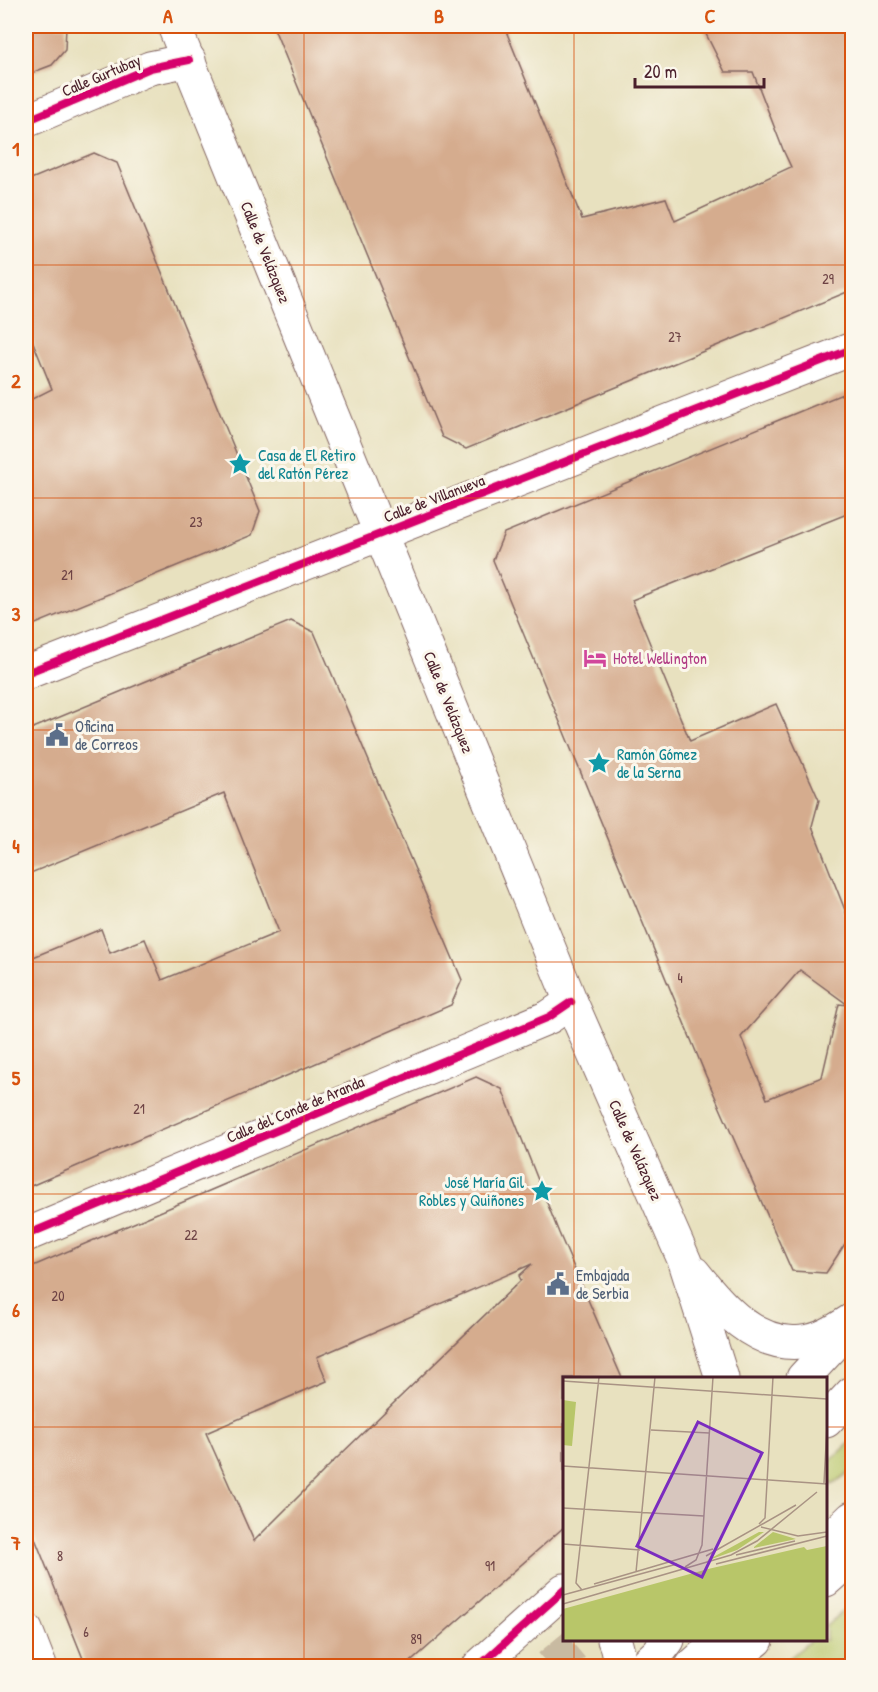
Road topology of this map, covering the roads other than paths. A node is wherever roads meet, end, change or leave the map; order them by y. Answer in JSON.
{"nodes":[{"id":1,"x":174,"y":26,"type":"edge"},
{"id":2,"x":189,"y":60,"type":"junction"},
{"id":3,"x":26,"y":121,"type":"edge"},
{"id":4,"x":852,"y":349,"type":"edge"},
{"id":5,"x":380,"y":533,"type":"junction"},
{"id":6,"x":26,"y":673,"type":"edge"},
{"id":7,"x":571,"y":1002,"type":"junction"},
{"id":8,"x":26,"y":1235,"type":"edge"},
{"id":9,"x":685,"y":1262,"type":"junction"},
{"id":10,"x":852,"y":1320,"type":"edge"},
{"id":11,"x":852,"y":1325,"type":"edge"},
{"id":12,"x":722,"y":1377,"type":"edge"},
{"id":13,"x":804,"y":1377,"type":"edge"},
{"id":14,"x":852,"y":1393,"type":"edge"},
{"id":15,"x":827,"y":1419,"type":"edge"},
{"id":16,"x":852,"y":1518,"type":"edge"},
{"id":17,"x":827,"y":1541,"type":"edge"},
{"id":18,"x":852,"y":1557,"type":"edge"},
{"id":19,"x":827,"y":1579,"type":"edge"},
{"id":20,"x":563,"y":1592,"type":"edge"},
{"id":21,"x":551,"y":1611,"type":"edge"},
{"id":22,"x":26,"y":1630,"type":"edge"},
{"id":23,"x":614,"y":1641,"type":"edge"},
{"id":24,"x":667,"y":1641,"type":"edge"},
{"id":25,"x":720,"y":1641,"type":"edge"},
{"id":26,"x":756,"y":1641,"type":"edge"},
{"id":27,"x":40,"y":1666,"type":"edge"},
{"id":28,"x":479,"y":1666,"type":"edge"},
{"id":29,"x":619,"y":1666,"type":"edge"},
{"id":30,"x":645,"y":1666,"type":"edge"},
{"id":31,"x":692,"y":1666,"type":"edge"},
{"id":32,"x":723,"y":1666,"type":"edge"}],
"edges":[{"from":1,"to":2,"type":"main road","name":"Calle de Velázquez"},
{"from":2,"to":3,"type":"main road","name":"Calle Gurtubay"},
{"from":2,"to":5,"type":"main road","name":"Calle de Velázquez"},
{"from":4,"to":5,"type":"main road","name":"Calle de Villanueva"},
{"from":5,"to":6,"type":"main road","name":"Calle de Villanueva"},
{"from":5,"to":7,"type":"main road","name":"Calle de Velázquez"},
{"from":7,"to":8,"type":"main road","name":"Calle del Conde de Aranda"},
{"from":7,"to":9,"type":"main road","name":"Calle de Velázquez"},
{"from":9,"to":10,"type":"main road"},
{"from":9,"to":12,"type":"main road","name":"Calle de Velázquez"},
{"from":11,"to":13,"type":"main road"},
{"from":14,"to":15,"type":"main road"},
{"from":16,"to":17,"type":"main road"},
{"from":18,"to":19,"type":"main road"},
{"from":20,"to":21,"type":"main road"},
{"from":21,"to":28,"type":"main road"},
{"from":22,"to":27,"type":"main road"},
{"from":23,"to":29,"type":"main road"},
{"from":24,"to":30,"type":"main road"},
{"from":25,"to":31,"type":"main road"},
{"from":26,"to":32,"type":"main road"}]}
